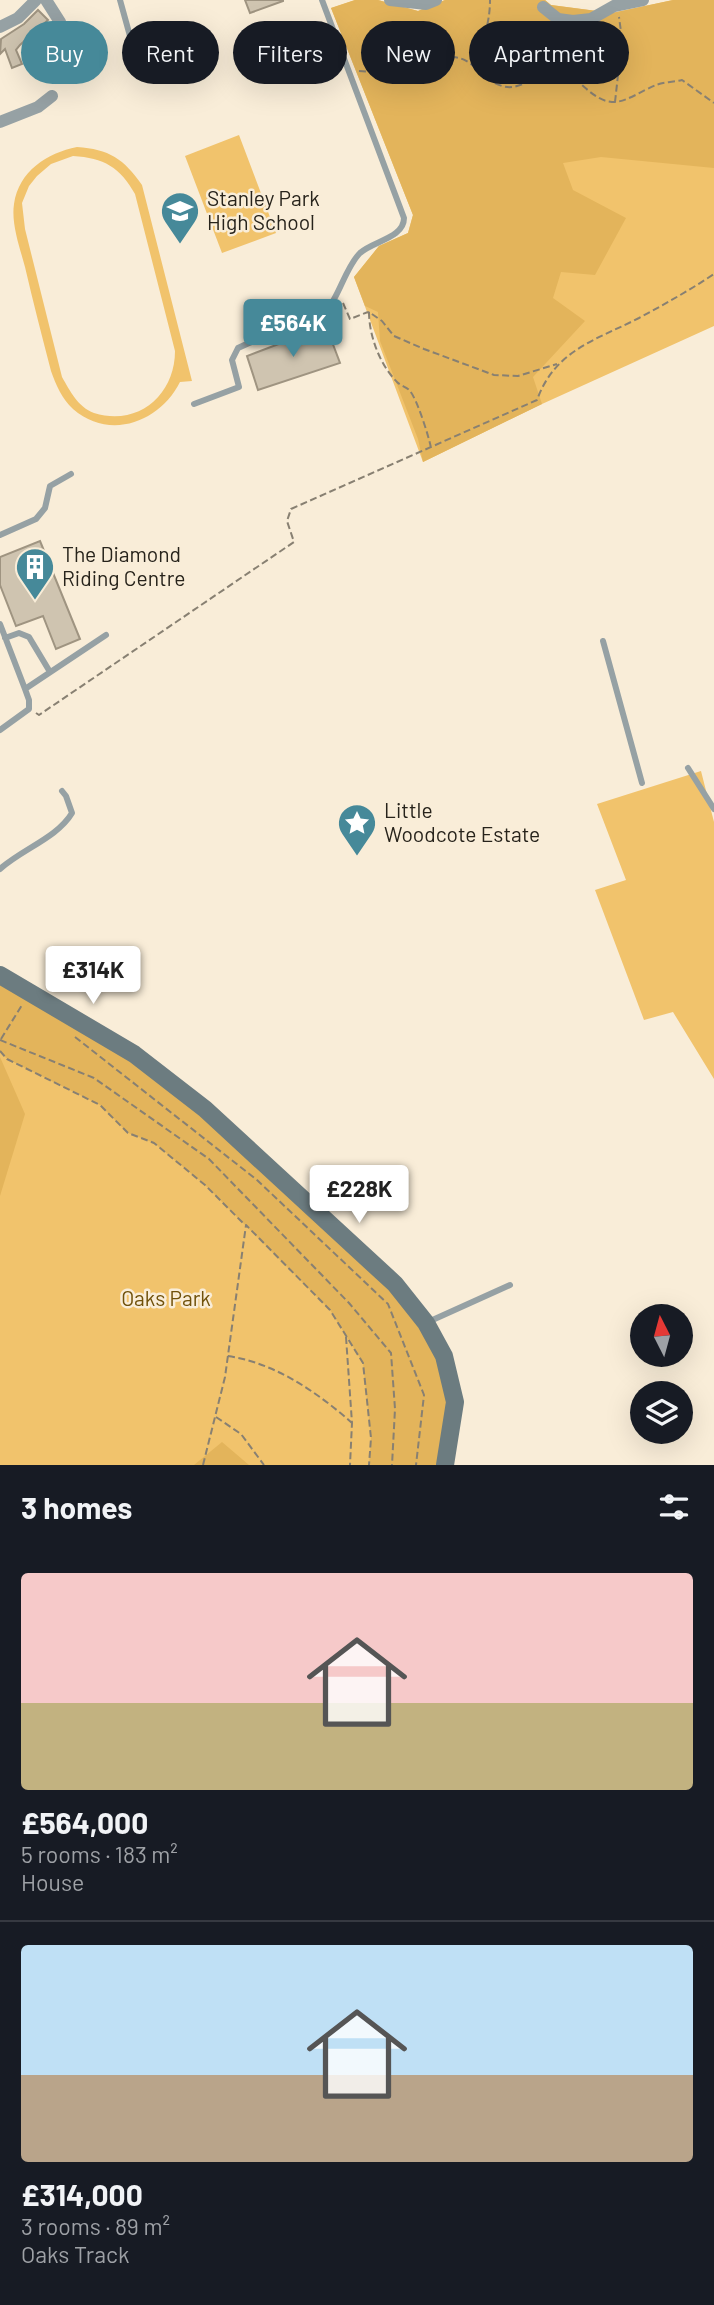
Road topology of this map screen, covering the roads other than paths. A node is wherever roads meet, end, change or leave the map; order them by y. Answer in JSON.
{"nodes":[{"id":1,"x":36,"y":0,"type":"edge"},
{"id":2,"x":46,"y":0,"type":"edge"},
{"id":3,"x":120,"y":0,"type":"edge"},
{"id":4,"x":321,"y":0,"type":"edge"},
{"id":5,"x":390,"y":0,"type":"edge"},
{"id":6,"x":436,"y":0,"type":"edge"},
{"id":7,"x":643,"y":0,"type":"edge"},
{"id":8,"x":612,"y":3,"type":"edge"},
{"id":9,"x":543,"y":7,"type":"dead end"},
{"id":10,"x":59,"y":21,"type":"edge"},
{"id":11,"x":126,"y":21,"type":"edge"},
{"id":12,"x":0,"y":27,"type":"edge"},
{"id":13,"x":52,"y":96,"type":"dead end"},
{"id":14,"x":0,"y":122,"type":"edge"},
{"id":15,"x":194,"y":404,"type":"dead end"},
{"id":16,"x":71,"y":474,"type":"dead end"},
{"id":17,"x":0,"y":535,"type":"edge"},
{"id":18,"x":0,"y":624,"type":"edge"},
{"id":19,"x":106,"y":635,"type":"dead end"},
{"id":20,"x":5,"y":638,"type":"junction"},
{"id":21,"x":603,"y":641,"type":"dead end"},
{"id":22,"x":50,"y":672,"type":"junction"},
{"id":23,"x":25,"y":689,"type":"junction"},
{"id":24,"x":0,"y":730,"type":"edge"},
{"id":25,"x":688,"y":768,"type":"dead end"},
{"id":26,"x":642,"y":783,"type":"dead end"},
{"id":27,"x":62,"y":792,"type":"dead end"},
{"id":28,"x":714,"y":809,"type":"edge"},
{"id":29,"x":0,"y":869,"type":"edge"},
{"id":30,"x":0,"y":975,"type":"edge"},
{"id":31,"x":510,"y":1285,"type":"dead end"},
{"id":32,"x":426,"y":1323,"type":"junction"},
{"id":33,"x":445,"y":1465,"type":"edge"}],
"edges":[{"from":1,"to":12,"type":"street"},
{"from":2,"to":10,"type":"street"},
{"from":3,"to":11,"type":"lane"},
{"from":4,"to":15,"type":"lane"},
{"from":5,"to":6,"type":"street"},
{"from":7,"to":8,"type":"street"},
{"from":8,"to":9,"type":"street"},
{"from":13,"to":14,"type":"street"},
{"from":16,"to":17,"type":"lane"},
{"from":18,"to":20,"type":"lane"},
{"from":19,"to":22,"type":"lane"},
{"from":20,"to":22,"type":"lane"},
{"from":20,"to":23,"type":"lane"},
{"from":21,"to":26,"type":"lane"},
{"from":22,"to":23,"type":"lane"},
{"from":23,"to":24,"type":"lane"},
{"from":25,"to":28,"type":"lane"},
{"from":27,"to":29,"type":"lane"},
{"from":30,"to":32,"type":"main road"},
{"from":31,"to":32,"type":"lane"},
{"from":32,"to":33,"type":"main road"}]}
